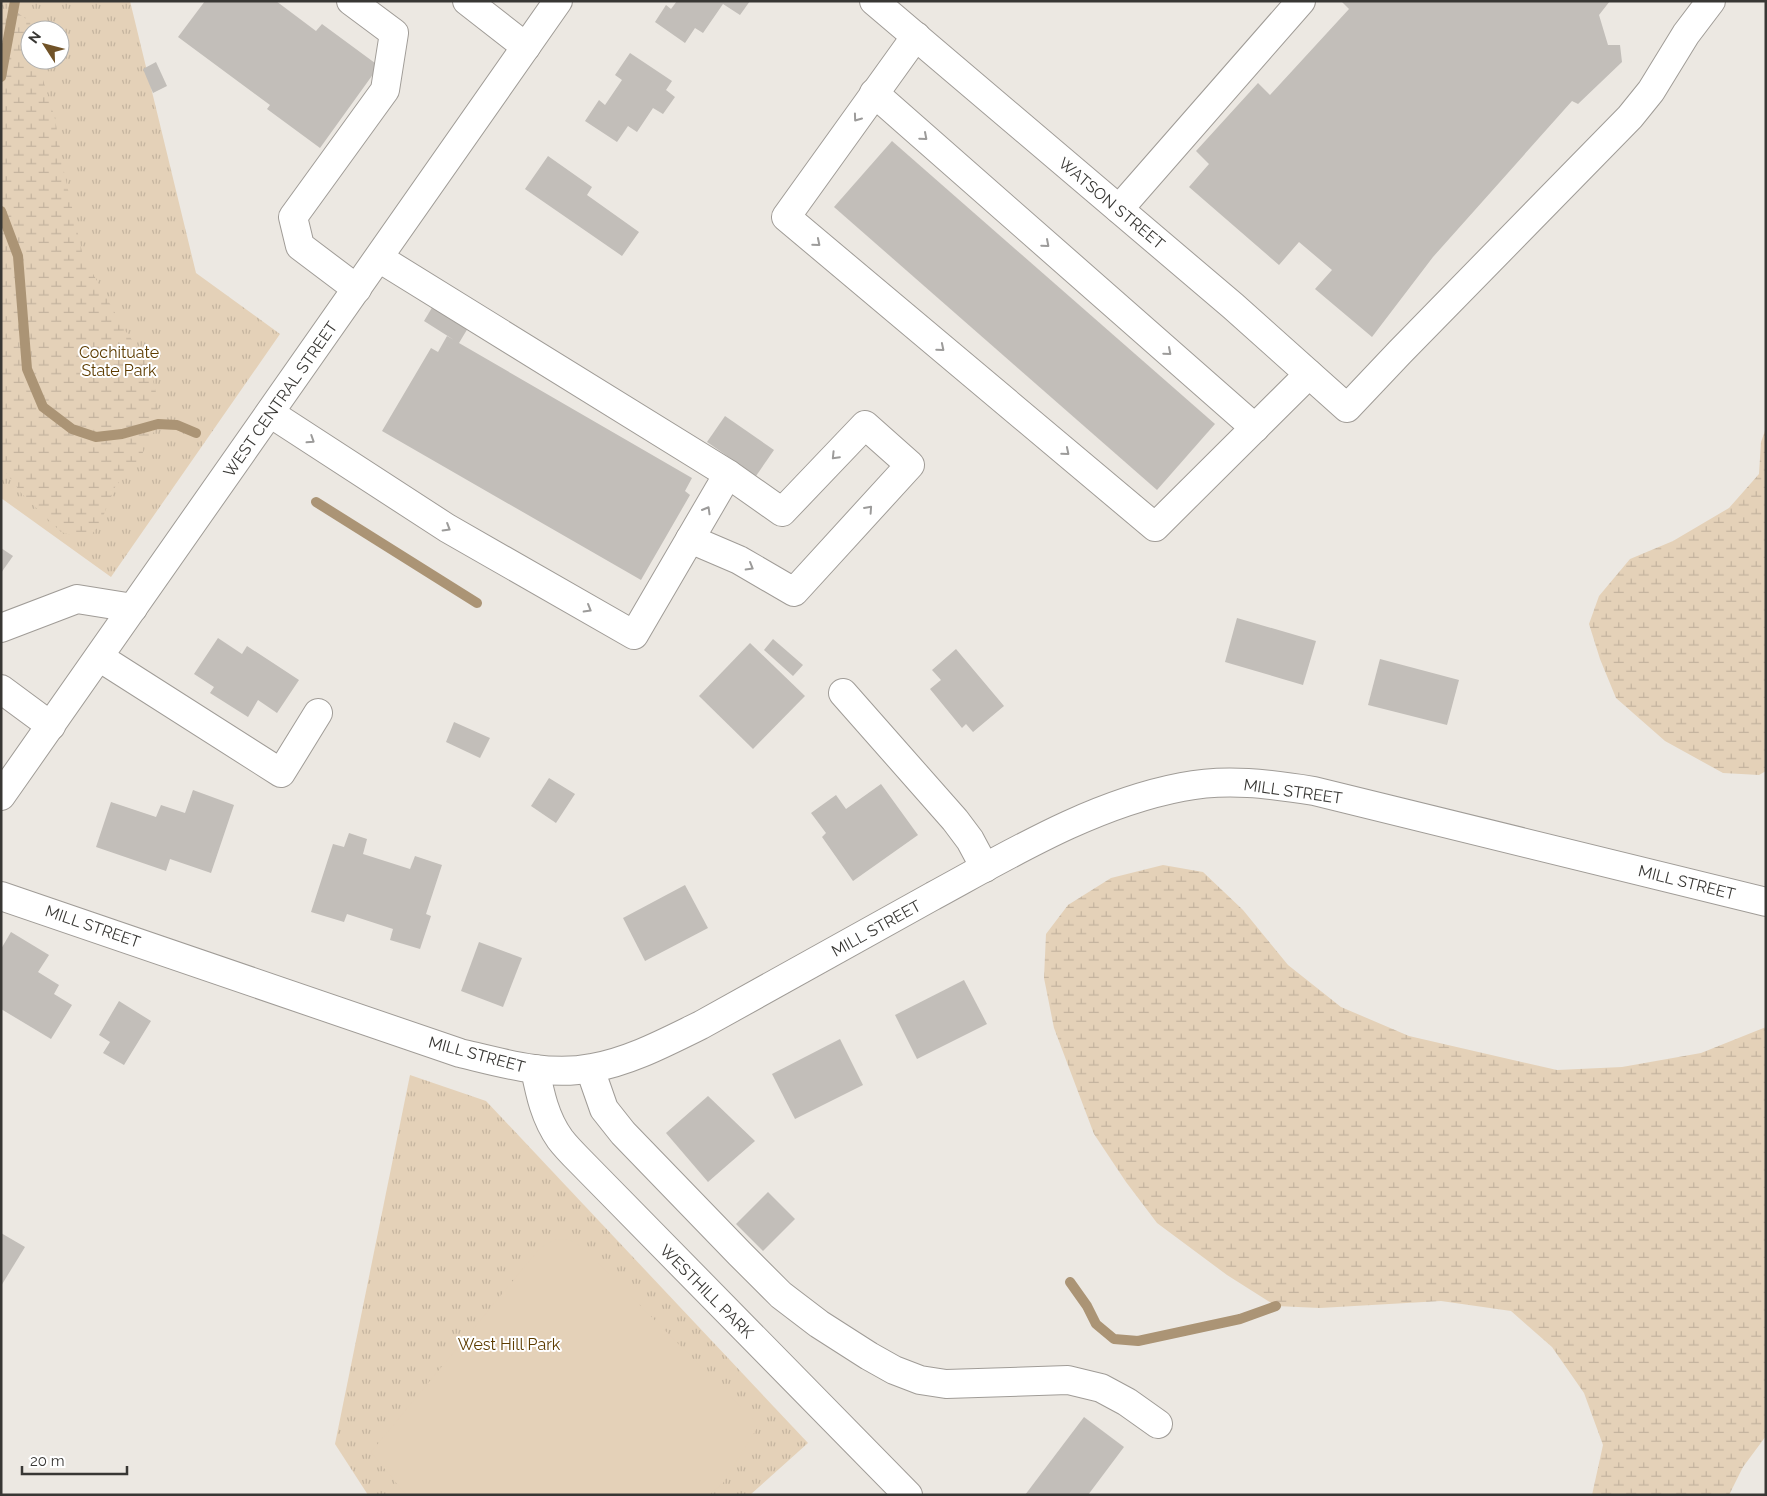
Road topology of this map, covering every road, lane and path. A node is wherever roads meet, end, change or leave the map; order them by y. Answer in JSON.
{"nodes":[{"id":1,"x":351,"y":1,"type":"edge"},
{"id":2,"x":467,"y":1,"type":"edge"},
{"id":3,"x":558,"y":1,"type":"edge"},
{"id":4,"x":874,"y":1,"type":"edge"},
{"id":5,"x":1301,"y":1,"type":"edge"},
{"id":6,"x":1711,"y":1,"type":"edge"},
{"id":7,"x":916,"y":36,"type":"junction"},
{"id":8,"x":526,"y":48,"type":"junction"},
{"id":9,"x":874,"y":93,"type":"junction"},
{"id":10,"x":1119,"y":209,"type":"junction"},
{"id":11,"x":379,"y":258,"type":"junction"},
{"id":12,"x":357,"y":289,"type":"junction"},
{"id":13,"x":1309,"y":374,"type":"junction"},
{"id":14,"x":270,"y":413,"type":"junction"},
{"id":15,"x":1255,"y":428,"type":"junction"},
{"id":16,"x":728,"y":474,"type":"junction"},
{"id":17,"x":690,"y":539,"type":"junction"},
{"id":18,"x":133,"y":608,"type":"junction"},
{"id":19,"x":1,"y":628,"type":"edge"},
{"id":20,"x":99,"y":657,"type":"junction"},
{"id":21,"x":1,"y":689,"type":"edge"},
{"id":22,"x":843,"y":693,"type":"dead end"},
{"id":23,"x":318,"y":713,"type":"dead end"},
{"id":24,"x":51,"y":726,"type":"junction"},
{"id":25,"x":1,"y":796,"type":"edge"},
{"id":26,"x":985,"y":868,"type":"junction"},
{"id":27,"x":1,"y":896,"type":"edge"},
{"id":28,"x":1766,"y":902,"type":"edge"},
{"id":29,"x":535,"y":1069,"type":"junction"},
{"id":30,"x":590,"y":1069,"type":"junction"},
{"id":31,"x":1158,"y":1424,"type":"dead end"},
{"id":32,"x":908,"y":1495,"type":"edge"}],
"edges":[{"from":1,"to":12,"type":"street"},
{"from":2,"to":8,"type":"street"},
{"from":3,"to":8,"type":"street","name":"WEST CENTRAL STREET"},
{"from":4,"to":7,"type":"street","name":"WATSON STREET"},
{"from":5,"to":10,"type":"street"},
{"from":6,"to":13,"type":"street","name":"WATSON STREET"},
{"from":7,"to":9,"type":"street"},
{"from":7,"to":10,"type":"street","name":"WATSON STREET"},
{"from":8,"to":11,"type":"street","name":"WEST CENTRAL STREET"},
{"from":9,"to":15,"type":"street","one_way":true},
{"from":9,"to":15,"type":"street","one_way":true},
{"from":10,"to":13,"type":"street","name":"WATSON STREET"},
{"from":11,"to":12,"type":"street","name":"WEST CENTRAL STREET"},
{"from":11,"to":16,"type":"street"},
{"from":12,"to":14,"type":"street","name":"WEST CENTRAL STREET"},
{"from":13,"to":15,"type":"street"},
{"from":14,"to":17,"type":"street","one_way":true},
{"from":14,"to":18,"type":"street","name":"WEST CENTRAL STREET"},
{"from":17,"to":16,"type":"street","one_way":true},
{"from":17,"to":16,"type":"street","one_way":true},
{"from":18,"to":19,"type":"street"},
{"from":18,"to":20,"type":"street","name":"WEST CENTRAL STREET"},
{"from":20,"to":23,"type":"street"},
{"from":20,"to":24,"type":"street","name":"WEST CENTRAL STREET"},
{"from":21,"to":24,"type":"street"},
{"from":22,"to":26,"type":"street"},
{"from":24,"to":25,"type":"street","name":"WEST CENTRAL STREET"},
{"from":26,"to":28,"type":"street","name":"MILL STREET"},
{"from":26,"to":30,"type":"street","name":"MILL STREET"},
{"from":27,"to":29,"type":"street","name":"MILL STREET"},
{"from":29,"to":30,"type":"street","name":"MILL STREET"},
{"from":29,"to":32,"type":"street","name":"WESTHILL PARK"},
{"from":30,"to":31,"type":"street"}]}
